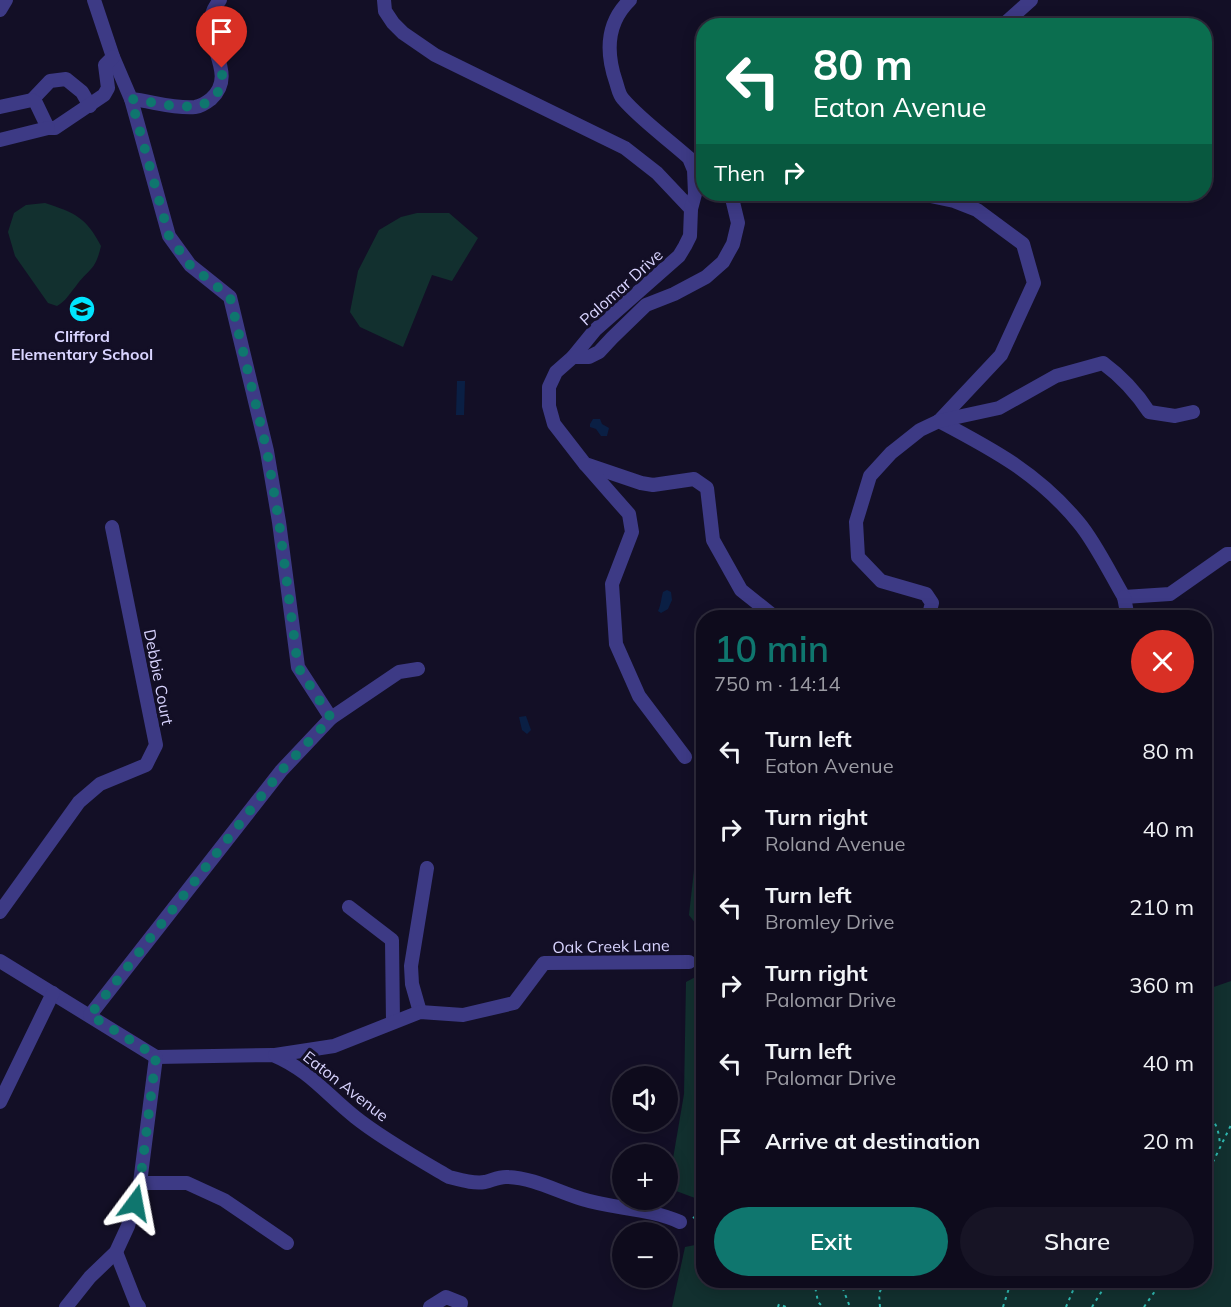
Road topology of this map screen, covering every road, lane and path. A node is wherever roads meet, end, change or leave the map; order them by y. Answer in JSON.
{"nodes":[{"id":1,"x":6,"y":0,"type":"edge"},
{"id":2,"x":94,"y":0,"type":"edge"},
{"id":3,"x":220,"y":0,"type":"edge"},
{"id":4,"x":384,"y":0,"type":"edge"},
{"id":5,"x":630,"y":0,"type":"edge"},
{"id":6,"x":1031,"y":0,"type":"edge"},
{"id":7,"x":0,"y":10,"type":"edge"},
{"id":8,"x":1011,"y":18,"type":"edge"},
{"id":9,"x":113,"y":57,"type":"junction"},
{"id":10,"x":131,"y":99,"type":"junction"},
{"id":11,"x":32,"y":100,"type":"junction"},
{"id":12,"x":90,"y":106,"type":"junction"},
{"id":13,"x":0,"y":107,"type":"edge"},
{"id":14,"x":48,"y":128,"type":"junction"},
{"id":15,"x":0,"y":140,"type":"edge"},
{"id":16,"x":733,"y":201,"type":"edge"},
{"id":17,"x":954,"y":201,"type":"edge"},
{"id":18,"x":692,"y":209,"type":"junction"},
{"id":19,"x":573,"y":357,"type":"junction"},
{"id":20,"x":1194,"y":412,"type":"dead end"},
{"id":21,"x":939,"y":421,"type":"junction"},
{"id":22,"x":585,"y":464,"type":"junction"},
{"id":23,"x":112,"y":527,"type":"dead end"},
{"id":24,"x":1231,"y":554,"type":"edge"},
{"id":25,"x":1124,"y":597,"type":"junction"},
{"id":26,"x":766,"y":610,"type":"edge"},
{"id":27,"x":930,"y":610,"type":"edge"},
{"id":28,"x":1126,"y":610,"type":"edge"},
{"id":29,"x":418,"y":669,"type":"dead end"},
{"id":30,"x":331,"y":718,"type":"junction"},
{"id":31,"x":685,"y":757,"type":"dead end"},
{"id":32,"x":427,"y":868,"type":"dead end"},
{"id":33,"x":349,"y":907,"type":"dead end"},
{"id":34,"x":0,"y":912,"type":"edge"},
{"id":35,"x":0,"y":962,"type":"edge"},
{"id":36,"x":689,"y":962,"type":"dead end"},
{"id":37,"x":53,"y":993,"type":"junction"},
{"id":38,"x":420,"y":1012,"type":"junction"},
{"id":39,"x":90,"y":1015,"type":"junction"},
{"id":40,"x":393,"y":1022,"type":"junction"},
{"id":41,"x":273,"y":1055,"type":"junction"},
{"id":42,"x":156,"y":1056,"type":"junction"},
{"id":43,"x":0,"y":1102,"type":"edge"},
{"id":44,"x":1212,"y":1120,"type":"edge"},
{"id":45,"x":1231,"y":1125,"type":"edge"},
{"id":46,"x":1221,"y":1145,"type":"junction"},
{"id":47,"x":1212,"y":1164,"type":"edge"},
{"id":48,"x":140,"y":1183,"type":"junction"},
{"id":49,"x":680,"y":1222,"type":"dead end"},
{"id":50,"x":286,"y":1243,"type":"dead end"},
{"id":51,"x":116,"y":1252,"type":"junction"},
{"id":52,"x":815,"y":1288,"type":"edge"},
{"id":53,"x":843,"y":1288,"type":"edge"},
{"id":54,"x":882,"y":1288,"type":"edge"},
{"id":55,"x":1009,"y":1288,"type":"edge"},
{"id":56,"x":1074,"y":1288,"type":"edge"},
{"id":57,"x":1104,"y":1288,"type":"edge"},
{"id":58,"x":1157,"y":1288,"type":"edge"},
{"id":59,"x":778,"y":1306,"type":"edge"},
{"id":60,"x":66,"y":1307,"type":"edge"},
{"id":61,"x":140,"y":1307,"type":"edge"},
{"id":62,"x":430,"y":1307,"type":"edge"},
{"id":63,"x":460,"y":1307,"type":"edge"},
{"id":64,"x":786,"y":1307,"type":"edge"},
{"id":65,"x":823,"y":1307,"type":"edge"},
{"id":66,"x":850,"y":1307,"type":"edge"},
{"id":67,"x":880,"y":1307,"type":"edge"},
{"id":68,"x":1003,"y":1307,"type":"edge"},
{"id":69,"x":1066,"y":1307,"type":"edge"},
{"id":70,"x":1092,"y":1307,"type":"edge"},
{"id":71,"x":1144,"y":1307,"type":"edge"}],
"edges":[{"from":1,"to":7,"type":"street"},
{"from":2,"to":9,"type":"street"},
{"from":3,"to":10,"type":"street"},
{"from":4,"to":18,"type":"street"},
{"from":5,"to":18,"type":"street","name":"Palomar Drive"},
{"from":6,"to":8,"type":"street"},
{"from":9,"to":10,"type":"street"},
{"from":9,"to":12,"type":"street"},
{"from":10,"to":30,"type":"street"},
{"from":11,"to":12,"type":"street"},
{"from":11,"to":13,"type":"street"},
{"from":11,"to":14,"type":"street"},
{"from":12,"to":14,"type":"street"},
{"from":14,"to":15,"type":"street"},
{"from":16,"to":19,"type":"street"},
{"from":17,"to":21,"type":"street"},
{"from":18,"to":19,"type":"street","name":"Palomar Drive"},
{"from":19,"to":22,"type":"street","name":"Palomar Drive"},
{"from":20,"to":21,"type":"street"},
{"from":21,"to":25,"type":"street"},
{"from":21,"to":27,"type":"street"},
{"from":22,"to":26,"type":"street"},
{"from":22,"to":31,"type":"street","name":"Palomar Drive"},
{"from":23,"to":34,"type":"street","name":"Debbie Court"},
{"from":24,"to":25,"type":"street"},
{"from":25,"to":28,"type":"street"},
{"from":29,"to":30,"type":"street"},
{"from":30,"to":39,"type":"street"},
{"from":32,"to":38,"type":"street"},
{"from":33,"to":40,"type":"street"},
{"from":35,"to":37,"type":"street"},
{"from":36,"to":38,"type":"street","name":"Oak Creek Lane"},
{"from":37,"to":39,"type":"street"},
{"from":37,"to":43,"type":"street"},
{"from":38,"to":40,"type":"street","name":"Oak Creek Lane"},
{"from":39,"to":42,"type":"street"},
{"from":40,"to":41,"type":"street","name":"Oak Creek Lane"},
{"from":41,"to":42,"type":"street","name":"Eaton Avenue"},
{"from":41,"to":49,"type":"street","name":"Eaton Avenue"},
{"from":42,"to":48,"type":"street"},
{"from":44,"to":46,"type":"path"},
{"from":45,"to":46,"type":"path"},
{"from":46,"to":47,"type":"path"},
{"from":48,"to":50,"type":"street"},
{"from":48,"to":51,"type":"street"},
{"from":51,"to":60,"type":"street"},
{"from":51,"to":61,"type":"street"},
{"from":52,"to":65,"type":"path"},
{"from":53,"to":66,"type":"path"},
{"from":54,"to":67,"type":"path"},
{"from":55,"to":68,"type":"path"},
{"from":56,"to":69,"type":"path"},
{"from":57,"to":70,"type":"path"},
{"from":58,"to":71,"type":"path"},
{"from":59,"to":64,"type":"path"},
{"from":62,"to":63,"type":"street"}]}
